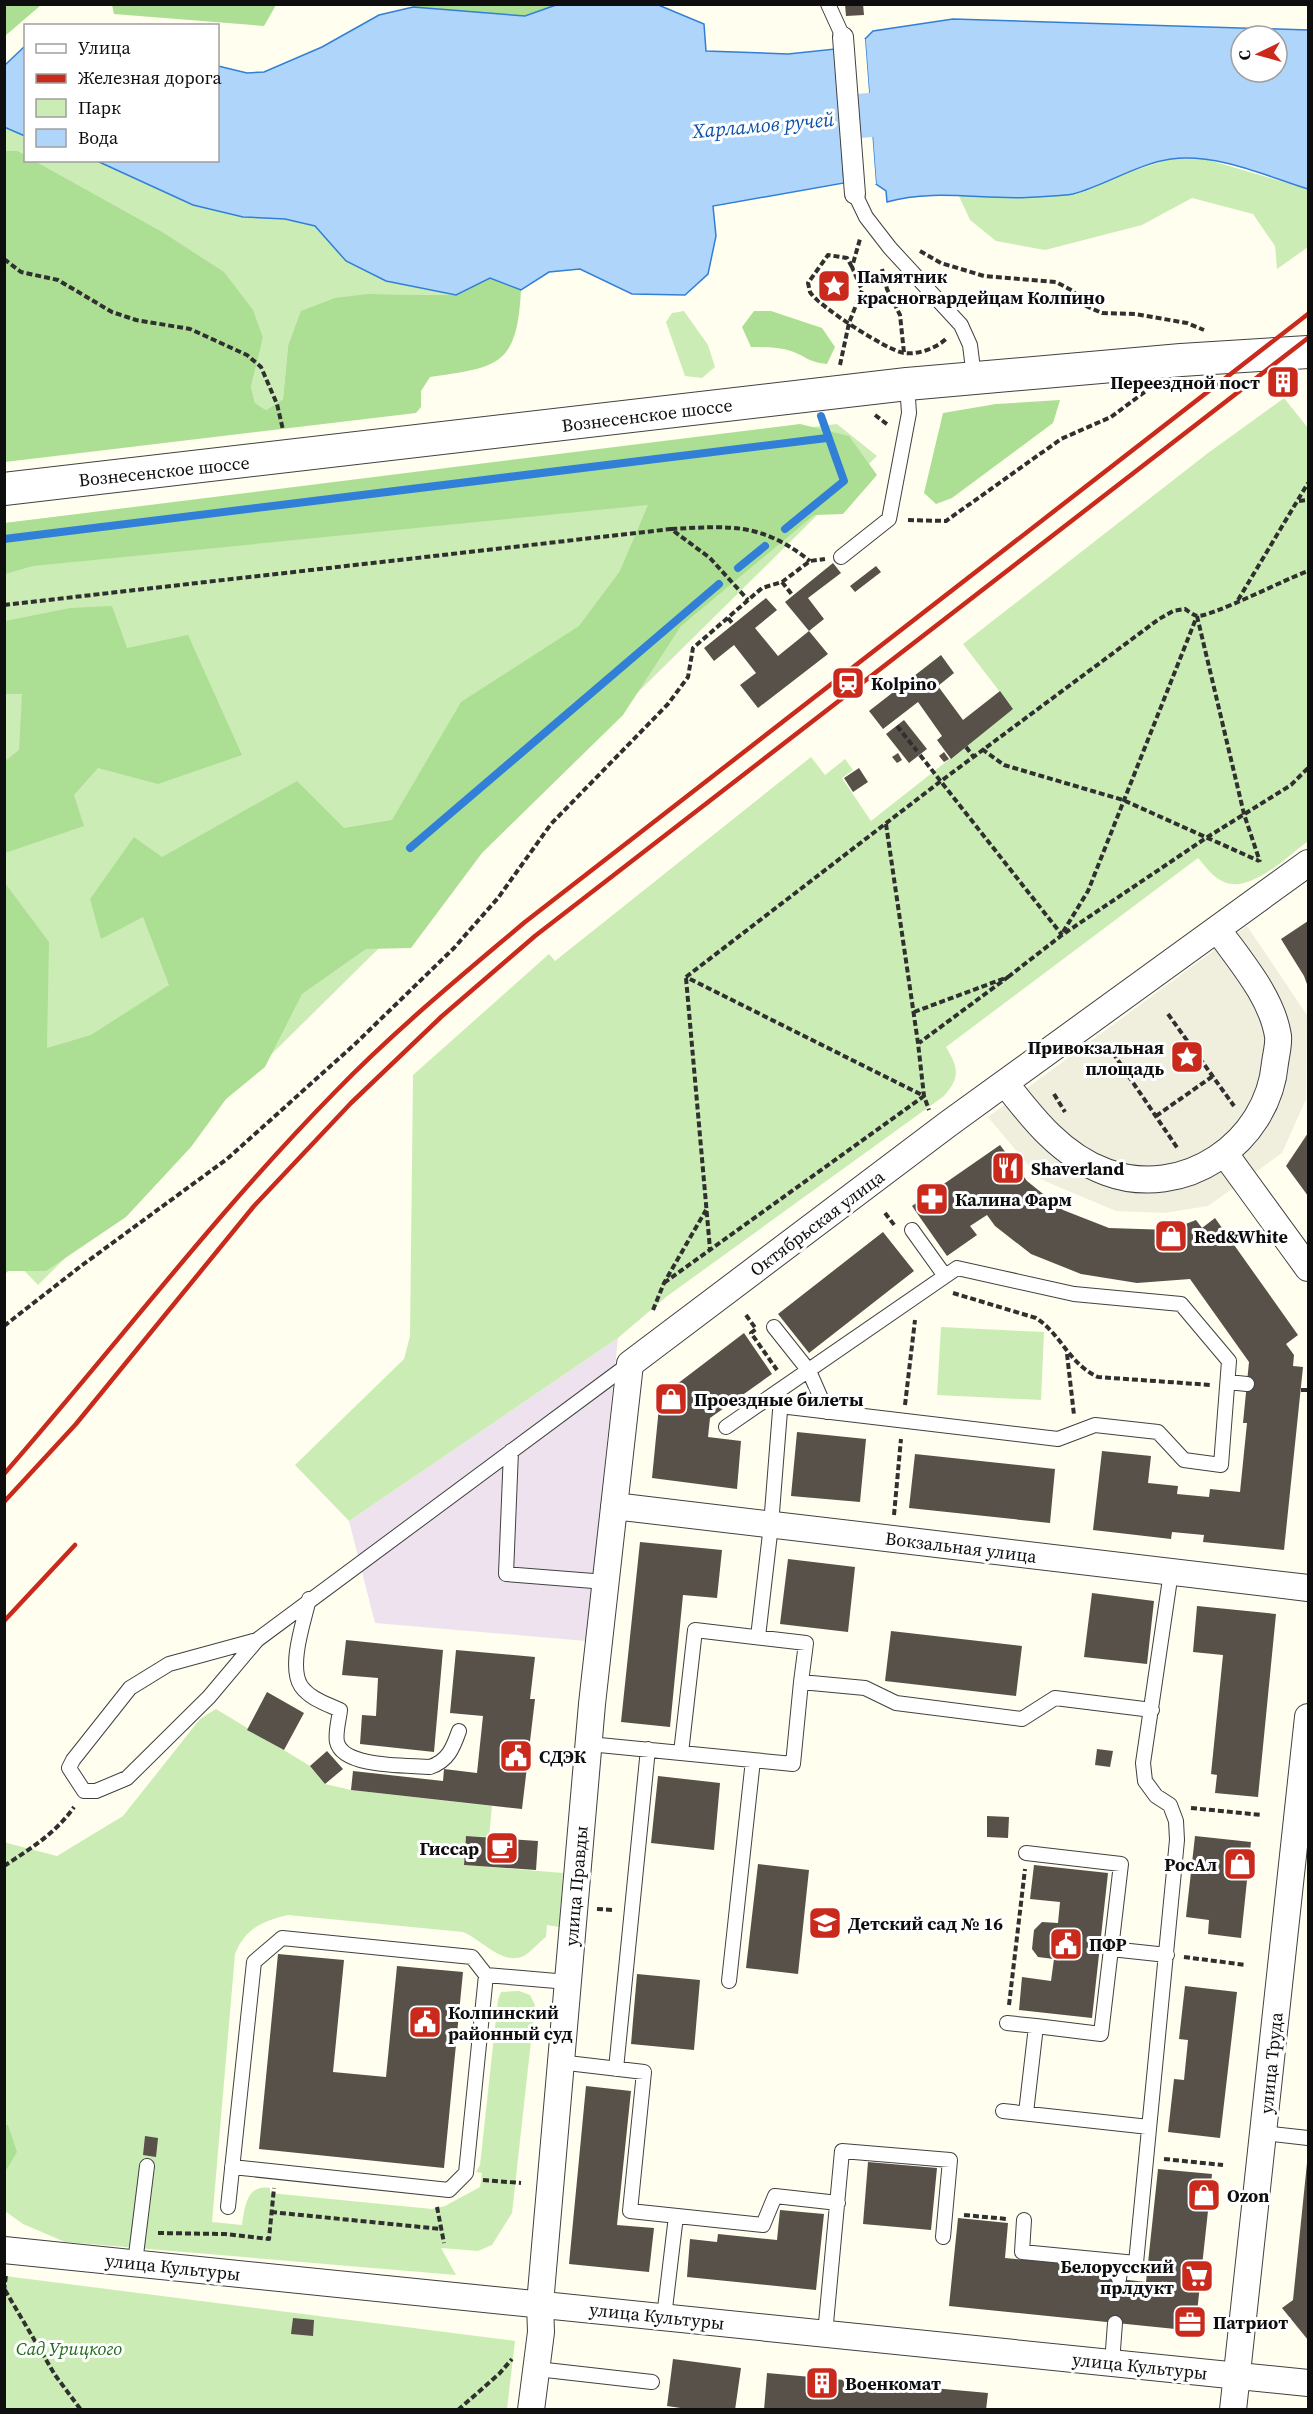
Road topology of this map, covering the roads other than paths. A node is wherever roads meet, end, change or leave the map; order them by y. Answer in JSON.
{"nodes":[{"id":1,"x":828,"y":4,"type":"edge"},
{"id":2,"x":843,"y":37,"type":"joint"},
{"id":3,"x":855,"y":194,"type":"joint"},
{"id":4,"x":1299,"y":353,"type":"edge"},
{"id":5,"x":974,"y":377,"type":"junction"},
{"id":6,"x":907,"y":384,"type":"junction"},
{"id":7,"x":4,"y":489,"type":"edge"},
{"id":8,"x":841,"y":557,"type":"road end"},
{"id":9,"x":1308,"y":863,"type":"edge"},
{"id":10,"x":1218,"y":930,"type":"junction"},
{"id":11,"x":1005,"y":1083,"type":"junction"},
{"id":12,"x":1225,"y":1154,"type":"junction"},
{"id":13,"x":912,"y":1230,"type":"dead end"},
{"id":14,"x":1308,"y":1268,"type":"edge"},
{"id":15,"x":945,"y":1276,"type":"junction"},
{"id":16,"x":774,"y":1327,"type":"dead end"},
{"id":17,"x":630,"y":1364,"type":"junction"},
{"id":18,"x":809,"y":1371,"type":"junction"},
{"id":19,"x":1228,"y":1382,"type":"junction"},
{"id":20,"x":1246,"y":1384,"type":"dead end"},
{"id":21,"x":785,"y":1387,"type":"junction"},
{"id":22,"x":780,"y":1406,"type":"junction"},
{"id":23,"x":827,"y":1412,"type":"junction"},
{"id":24,"x":726,"y":1427,"type":"dead end"},
{"id":25,"x":512,"y":1451,"type":"junction"},
{"id":26,"x":614,"y":1506,"type":"junction"},
{"id":27,"x":771,"y":1525,"type":"junction"},
{"id":28,"x":1172,"y":1572,"type":"junction"},
{"id":29,"x":606,"y":1582,"type":"junction"},
{"id":30,"x":1308,"y":1588,"type":"edge"},
{"id":31,"x":309,"y":1599,"type":"junction"},
{"id":32,"x":758,"y":1637,"type":"junction"},
{"id":33,"x":257,"y":1640,"type":"junction"},
{"id":34,"x":801,"y":1682,"type":"junction"},
{"id":35,"x":1152,"y":1710,"type":"junction"},
{"id":36,"x":1308,"y":1717,"type":"edge"},
{"id":37,"x":459,"y":1731,"type":"dead end"},
{"id":38,"x":589,"y":1744,"type":"junction"},
{"id":39,"x":648,"y":1749,"type":"junction"},
{"id":40,"x":681,"y":1753,"type":"junction"},
{"id":41,"x":753,"y":1760,"type":"junction"},
{"id":42,"x":1026,"y":1853,"type":"road end"},
{"id":43,"x":1111,"y":1949,"type":"junction"},
{"id":44,"x":1167,"y":1955,"type":"junction"},
{"id":45,"x":486,"y":1975,"type":"junction"},
{"id":46,"x":729,"y":1981,"type":"dead end"},
{"id":47,"x":568,"y":1982,"type":"junction"},
{"id":48,"x":1007,"y":2023,"type":"road end"},
{"id":49,"x":1036,"y":2026,"type":"junction"},
{"id":50,"x":559,"y":2062,"type":"junction"},
{"id":51,"x":616,"y":2068,"type":"junction"},
{"id":52,"x":1003,"y":2111,"type":"dead end"},
{"id":53,"x":1026,"y":2113,"type":"junction"},
{"id":54,"x":1149,"y":2127,"type":"junction"},
{"id":55,"x":1263,"y":2133,"type":"junction"},
{"id":56,"x":1308,"y":2138,"type":"edge"},
{"id":57,"x":147,"y":2166,"type":"dead end"},
{"id":58,"x":232,"y":2167,"type":"junction"},
{"id":59,"x":838,"y":2203,"type":"junction"},
{"id":60,"x":228,"y":2207,"type":"dead end"},
{"id":61,"x":676,"y":2216,"type":"junction"},
{"id":62,"x":1024,"y":2220,"type":"road end"},
{"id":63,"x":943,"y":2237,"type":"dead end"},
{"id":64,"x":4,"y":2250,"type":"edge"},
{"id":65,"x":1121,"y":2262,"type":"junction"},
{"id":66,"x":135,"y":2263,"type":"junction"},
{"id":67,"x":1119,"y":2279,"type":"dead end"},
{"id":68,"x":540,"y":2304,"type":"junction"},
{"id":69,"x":664,"y":2317,"type":"junction"},
{"id":70,"x":1115,"y":2323,"type":"dead end"},
{"id":71,"x":825,"y":2334,"type":"junction"},
{"id":72,"x":1112,"y":2363,"type":"junction"},
{"id":73,"x":537,"y":2369,"type":"junction"},
{"id":74,"x":1236,"y":2376,"type":"junction"},
{"id":75,"x":652,"y":2382,"type":"dead end"},
{"id":76,"x":1308,"y":2383,"type":"edge"},
{"id":77,"x":531,"y":2409,"type":"edge"},
{"id":78,"x":1233,"y":2409,"type":"edge"}],
"edges":[{"from":1,"to":2,"type":"lane"},
{"from":2,"to":3,"type":"street"},
{"from":3,"to":5,"type":"lane"},
{"from":4,"to":5,"type":"street","name":"Вознесенское шоссе"},
{"from":5,"to":6,"type":"street","name":"Вознесенское шоссе"},
{"from":6,"to":7,"type":"street","name":"Вознесенское шоссе"},
{"from":6,"to":8,"type":"lane"},
{"from":9,"to":10,"type":"street"},
{"from":10,"to":11,"type":"street"},
{"from":10,"to":12,"type":"street"},
{"from":11,"to":12,"type":"street"},
{"from":11,"to":17,"type":"street","name":"Октябрьская улица"},
{"from":12,"to":14,"type":"street"},
{"from":13,"to":15,"type":"lane"},
{"from":15,"to":18,"type":"lane"},
{"from":15,"to":19,"type":"lane"},
{"from":16,"to":18,"type":"lane"},
{"from":17,"to":25,"type":"lane"},
{"from":17,"to":26,"type":"street","name":"улица Правды"},
{"from":18,"to":21,"type":"lane"},
{"from":18,"to":23,"type":"lane"},
{"from":19,"to":20,"type":"lane"},
{"from":19,"to":23,"type":"lane"},
{"from":21,"to":22,"type":"lane"},
{"from":21,"to":24,"type":"lane"},
{"from":22,"to":23,"type":"lane"},
{"from":22,"to":27,"type":"lane"},
{"from":25,"to":29,"type":"lane"},
{"from":25,"to":31,"type":"lane"},
{"from":26,"to":27,"type":"street","name":"Вокзальная улица"},
{"from":26,"to":29,"type":"street","name":"улица Правды"},
{"from":27,"to":28,"type":"street","name":"Вокзальная улица"},
{"from":27,"to":32,"type":"lane"},
{"from":28,"to":30,"type":"street","name":"Вокзальная улица"},
{"from":28,"to":35,"type":"lane"},
{"from":29,"to":38,"type":"street","name":"улица Правды"},
{"from":31,"to":33,"type":"lane"},
{"from":31,"to":37,"type":"lane"},
{"from":32,"to":34,"type":"lane"},
{"from":32,"to":40,"type":"lane"},
{"from":33,"to":33,"type":"lane"},
{"from":34,"to":35,"type":"lane"},
{"from":34,"to":41,"type":"lane"},
{"from":35,"to":44,"type":"lane"},
{"from":36,"to":55,"type":"street","name":"улица Труда"},
{"from":38,"to":39,"type":"lane"},
{"from":38,"to":47,"type":"street","name":"улица Правды"},
{"from":39,"to":40,"type":"lane"},
{"from":39,"to":51,"type":"lane"},
{"from":40,"to":41,"type":"lane"},
{"from":41,"to":46,"type":"lane"},
{"from":42,"to":43,"type":"lane"},
{"from":43,"to":44,"type":"lane"},
{"from":43,"to":49,"type":"lane"},
{"from":44,"to":54,"type":"lane"},
{"from":45,"to":47,"type":"lane"},
{"from":45,"to":58,"type":"lane"},
{"from":45,"to":58,"type":"lane"},
{"from":47,"to":50,"type":"street","name":"улица Правды"},
{"from":48,"to":49,"type":"lane"},
{"from":49,"to":53,"type":"lane"},
{"from":50,"to":51,"type":"lane"},
{"from":50,"to":68,"type":"street","name":"улица Правды"},
{"from":51,"to":61,"type":"lane"},
{"from":52,"to":53,"type":"lane"},
{"from":53,"to":54,"type":"lane"},
{"from":54,"to":65,"type":"lane"},
{"from":55,"to":56,"type":"lane"},
{"from":55,"to":74,"type":"street","name":"улица Труда"},
{"from":57,"to":66,"type":"lane"},
{"from":58,"to":60,"type":"lane"},
{"from":59,"to":61,"type":"lane"},
{"from":59,"to":63,"type":"lane"},
{"from":59,"to":71,"type":"lane"},
{"from":61,"to":69,"type":"lane"},
{"from":62,"to":65,"type":"lane"},
{"from":64,"to":66,"type":"street","name":"улица Культуры"},
{"from":65,"to":67,"type":"lane"},
{"from":66,"to":68,"type":"street","name":"улица Культуры"},
{"from":68,"to":69,"type":"street","name":"улица Культуры"},
{"from":68,"to":73,"type":"street","name":"улица Правды"},
{"from":69,"to":71,"type":"street","name":"улица Культуры"},
{"from":70,"to":72,"type":"lane"},
{"from":71,"to":72,"type":"street","name":"улица Культуры"},
{"from":72,"to":74,"type":"street","name":"улица Культуры"},
{"from":73,"to":75,"type":"lane"},
{"from":73,"to":77,"type":"street","name":"улица Правды"},
{"from":74,"to":76,"type":"street","name":"улица Культуры"},
{"from":74,"to":78,"type":"street","name":"улица Труда"}]}
